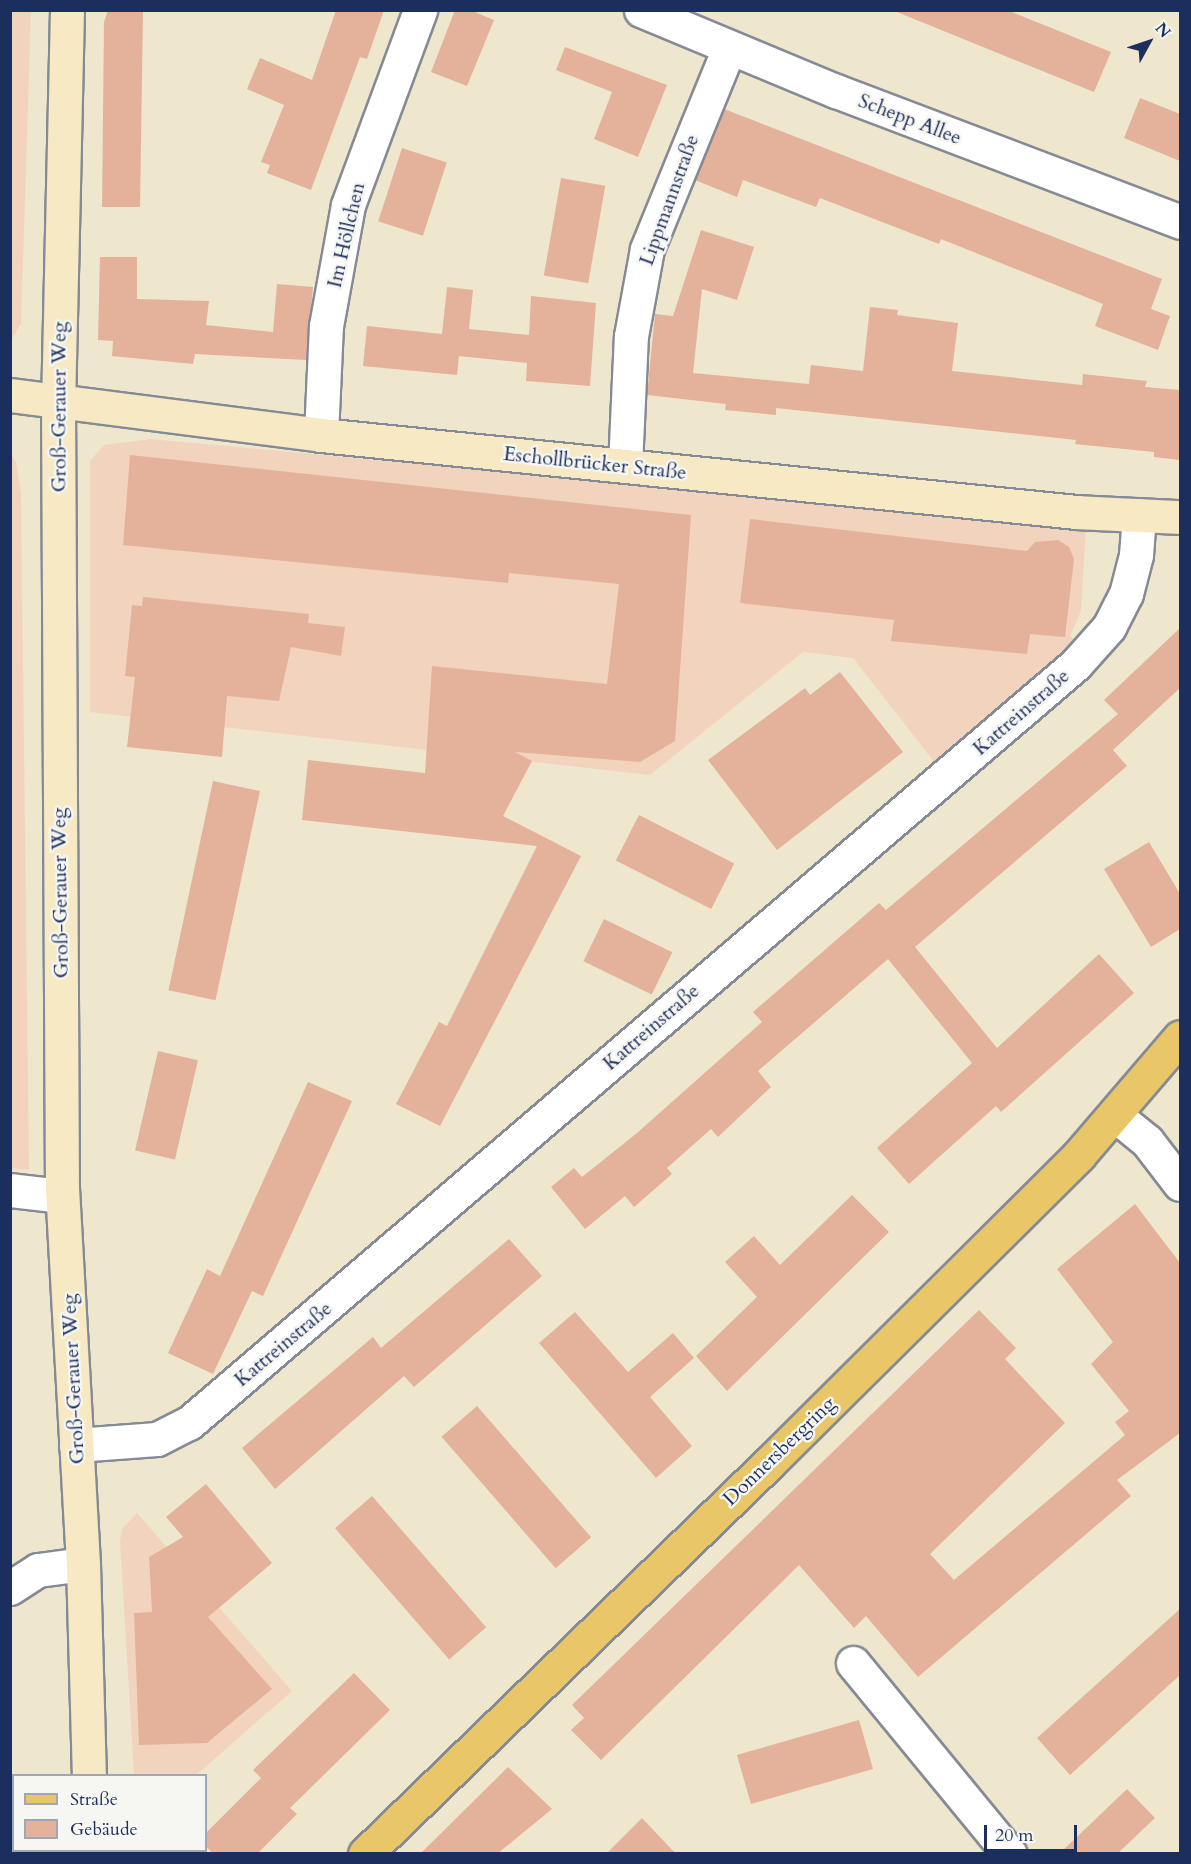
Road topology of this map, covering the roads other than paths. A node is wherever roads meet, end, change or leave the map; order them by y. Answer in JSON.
{"nodes":[{"id":1,"x":68,"y":10,"type":"edge"},
{"id":2,"x":420,"y":10,"type":"edge"},
{"id":3,"x":641,"y":10,"type":"edge"},
{"id":4,"x":729,"y":48,"type":"junction"},
{"id":5,"x":1180,"y":222,"type":"edge"},
{"id":6,"x":10,"y":395,"type":"edge"},
{"id":7,"x":58,"y":402,"type":"junction"},
{"id":8,"x":321,"y":435,"type":"junction"},
{"id":9,"x":625,"y":466,"type":"junction"},
{"id":10,"x":1139,"y":515,"type":"junction"},
{"id":11,"x":1180,"y":518,"type":"edge"},
{"id":12,"x":1180,"y":1037,"type":"edge"},
{"id":13,"x":1116,"y":1116,"type":"junction"},
{"id":14,"x":1180,"y":1184,"type":"edge"},
{"id":15,"x":10,"y":1190,"type":"edge"},
{"id":16,"x":62,"y":1196,"type":"junction"},
{"id":17,"x":76,"y":1445,"type":"junction"},
{"id":18,"x":83,"y":1564,"type":"junction"},
{"id":19,"x":10,"y":1588,"type":"edge"},
{"id":20,"x":853,"y":1663,"type":"dead end"},
{"id":21,"x":89,"y":1774,"type":"edge"},
{"id":22,"x":365,"y":1854,"type":"edge"},
{"id":23,"x":1010,"y":1854,"type":"edge"}],
"edges":[{"from":1,"to":7,"type":"main road","name":"Groß-Gerauer Weg"},
{"from":2,"to":8,"type":"street","name":"Im Höllchen"},
{"from":3,"to":4,"type":"street","name":"Schepp Allee"},
{"from":4,"to":5,"type":"street","name":"Schepp Allee"},
{"from":4,"to":9,"type":"street","name":"Lippmannstraße"},
{"from":6,"to":7,"type":"main road","name":"Eschollbrücker Straße"},
{"from":7,"to":8,"type":"main road","name":"Eschollbrücker Straße"},
{"from":7,"to":16,"type":"main road","name":"Groß-Gerauer Weg"},
{"from":8,"to":9,"type":"main road","name":"Eschollbrücker Straße"},
{"from":9,"to":10,"type":"main road","name":"Eschollbrücker Straße"},
{"from":10,"to":11,"type":"main road","name":"Eschollbrücker Straße"},
{"from":10,"to":17,"type":"street","name":"Kattreinstraße"},
{"from":12,"to":13,"type":"main road","name":"Donnersbergring"},
{"from":13,"to":14,"type":"street"},
{"from":13,"to":22,"type":"main road","name":"Donnersbergring"},
{"from":15,"to":16,"type":"street"},
{"from":16,"to":17,"type":"main road","name":"Groß-Gerauer Weg"},
{"from":17,"to":18,"type":"main road","name":"Groß-Gerauer Weg"},
{"from":18,"to":19,"type":"street"},
{"from":18,"to":21,"type":"main road","name":"Groß-Gerauer Weg"},
{"from":20,"to":23,"type":"street"}]}
